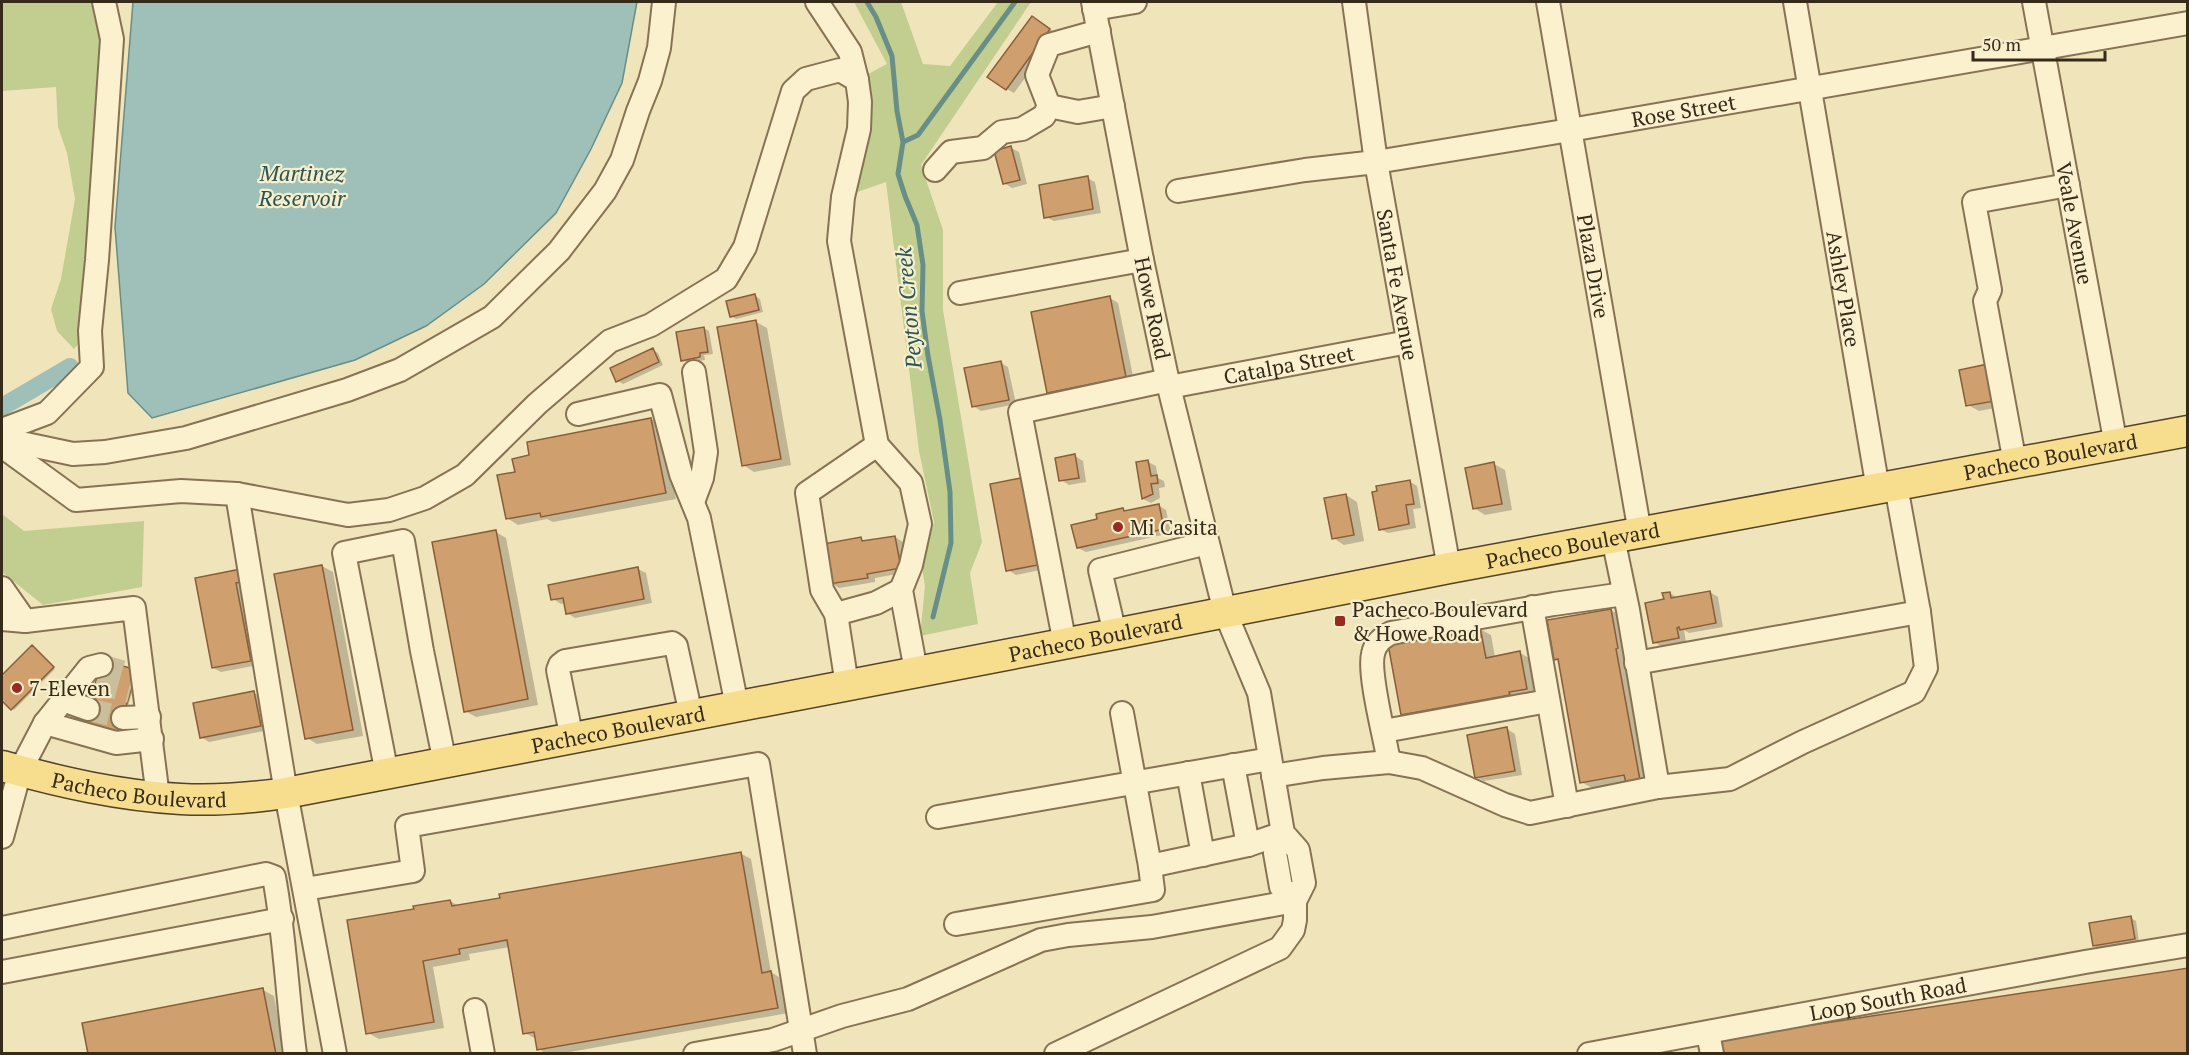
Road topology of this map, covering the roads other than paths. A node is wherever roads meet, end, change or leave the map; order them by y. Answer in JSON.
{"nodes":[{"id":1,"x":104,"y":2,"type":"edge"},
{"id":2,"x":664,"y":2,"type":"edge"},
{"id":3,"x":817,"y":2,"type":"edge"},
{"id":4,"x":1135,"y":2,"type":"edge"},
{"id":5,"x":1354,"y":2,"type":"edge"},
{"id":6,"x":1548,"y":2,"type":"edge"},
{"id":7,"x":1795,"y":2,"type":"edge"},
{"id":8,"x":2034,"y":2,"type":"edge"},
{"id":9,"x":1095,"y":14,"type":"edge"},
{"id":10,"x":2187,"y":23,"type":"edge"},
{"id":11,"x":2042,"y":50,"type":"junction"},
{"id":12,"x":857,"y":80,"type":"junction"},
{"id":13,"x":1810,"y":88,"type":"junction"},
{"id":14,"x":1049,"y":106,"type":"junction"},
{"id":15,"x":1113,"y":106,"type":"junction"},
{"id":16,"x":1570,"y":130,"type":"junction"},
{"id":17,"x":1376,"y":162,"type":"junction"},
{"id":18,"x":935,"y":170,"type":"dead end"},
{"id":19,"x":2068,"y":184,"type":"junction"},
{"id":20,"x":1178,"y":191,"type":"dead end"},
{"id":21,"x":1142,"y":260,"type":"junction"},
{"id":22,"x":960,"y":293,"type":"dead end"},
{"id":23,"x":1408,"y":342,"type":"junction"},
{"id":24,"x":694,"y":372,"type":"dead end"},
{"id":25,"x":1168,"y":383,"type":"junction"},
{"id":26,"x":578,"y":414,"type":"dead end"},
{"id":27,"x":2,"y":430,"type":"edge"},
{"id":28,"x":2187,"y":431,"type":"edge"},
{"id":29,"x":2,"y":439,"type":"edge"},
{"id":30,"x":877,"y":445,"type":"junction"},
{"id":31,"x":2116,"y":445,"type":"junction"},
{"id":32,"x":2,"y":446,"type":"edge"},
{"id":33,"x":2015,"y":463,"type":"junction"},
{"id":34,"x":1887,"y":487,"type":"junction"},
{"id":35,"x":237,"y":494,"type":"junction"},
{"id":36,"x":693,"y":502,"type":"junction"},
{"id":37,"x":1626,"y":536,"type":"junction"},
{"id":38,"x":1207,"y":543,"type":"junction"},
{"id":39,"x":1449,"y":568,"type":"junction"},
{"id":40,"x":2,"y":588,"type":"edge"},
{"id":41,"x":901,"y":590,"type":"junction"},
{"id":42,"x":1624,"y":594,"type":"junction"},
{"id":43,"x":1532,"y":607,"type":"junction"},
{"id":44,"x":1225,"y":612,"type":"junction"},
{"id":45,"x":1919,"y":612,"type":"junction"},
{"id":46,"x":836,"y":614,"type":"junction"},
{"id":47,"x":2,"y":619,"type":"edge"},
{"id":48,"x":25,"y":621,"type":"junction"},
{"id":49,"x":1115,"y":634,"type":"junction"},
{"id":50,"x":1065,"y":644,"type":"junction"},
{"id":51,"x":1636,"y":663,"type":"junction"},
{"id":52,"x":916,"y":671,"type":"junction"},
{"id":53,"x":92,"y":676,"type":"dead end"},
{"id":54,"x":847,"y":685,"type":"junction"},
{"id":55,"x":63,"y":700,"type":"junction"},
{"id":56,"x":1548,"y":701,"type":"junction"},
{"id":57,"x":737,"y":706,"type":"junction"},
{"id":58,"x":88,"y":709,"type":"tunnel mouth"},
{"id":59,"x":1122,"y":713,"type":"dead end"},
{"id":60,"x":691,"y":715,"type":"junction"},
{"id":61,"x":123,"y":718,"type":"tunnel mouth"},
{"id":62,"x":45,"y":723,"type":"junction"},
{"id":63,"x":150,"y":728,"type":"junction"},
{"id":64,"x":1384,"y":731,"type":"junction"},
{"id":65,"x":572,"y":739,"type":"junction"},
{"id":66,"x":446,"y":762,"type":"junction"},
{"id":67,"x":1389,"y":762,"type":"junction"},
{"id":68,"x":1233,"y":765,"type":"junction"},
{"id":69,"x":11,"y":768,"type":"edge"},
{"id":70,"x":1272,"y":768,"type":"junction"},
{"id":71,"x":1188,"y":773,"type":"junction"},
{"id":72,"x":387,"y":774,"type":"junction"},
{"id":73,"x":1136,"y":783,"type":"junction"},
{"id":74,"x":1658,"y":787,"type":"junction"},
{"id":75,"x":286,"y":793,"type":"junction"},
{"id":76,"x":158,"y":797,"type":"junction"},
{"id":77,"x":1567,"y":806,"type":"junction"},
{"id":78,"x":938,"y":818,"type":"dead end"},
{"id":79,"x":1283,"y":834,"type":"junction"},
{"id":80,"x":2,"y":837,"type":"edge"},
{"id":81,"x":1248,"y":845,"type":"junction"},
{"id":82,"x":1203,"y":855,"type":"junction"},
{"id":83,"x":1150,"y":866,"type":"junction"},
{"id":84,"x":305,"y":889,"type":"junction"},
{"id":85,"x":1295,"y":901,"type":"junction"},
{"id":86,"x":282,"y":919,"type":"junction"},
{"id":87,"x":956,"y":924,"type":"dead end"},
{"id":88,"x":2,"y":928,"type":"edge"},
{"id":89,"x":2187,"y":945,"type":"edge"},
{"id":90,"x":2,"y":972,"type":"edge"},
{"id":91,"x":475,"y":1010,"type":"dead end"},
{"id":92,"x":801,"y":1030,"type":"junction"},
{"id":93,"x":1710,"y":1043,"type":"edge"},
{"id":94,"x":295,"y":1053,"type":"edge"},
{"id":95,"x":335,"y":1053,"type":"edge"},
{"id":96,"x":483,"y":1053,"type":"edge"},
{"id":97,"x":695,"y":1053,"type":"edge"},
{"id":98,"x":805,"y":1053,"type":"edge"},
{"id":99,"x":1056,"y":1053,"type":"edge"},
{"id":100,"x":1589,"y":1053,"type":"edge"}],
"edges":[{"from":1,"to":27,"type":"street"},
{"from":2,"to":29,"type":"street"},
{"from":3,"to":12,"type":"street"},
{"from":4,"to":9,"type":"street"},
{"from":5,"to":17,"type":"street","name":"Santa Fe Avenue"},
{"from":6,"to":16,"type":"street","name":"Plaza Drive"},
{"from":7,"to":13,"type":"street","name":"Ashley Place"},
{"from":8,"to":11,"type":"street","name":"Veale Avenue"},
{"from":9,"to":14,"type":"street"},
{"from":9,"to":15,"type":"street","name":"Howe Road"},
{"from":10,"to":11,"type":"street","name":"Rose Street"},
{"from":11,"to":13,"type":"street","name":"Rose Street"},
{"from":11,"to":19,"type":"street","name":"Veale Avenue"},
{"from":12,"to":30,"type":"street"},
{"from":12,"to":35,"type":"street"},
{"from":13,"to":16,"type":"street","name":"Rose Street"},
{"from":13,"to":34,"type":"street","name":"Ashley Place"},
{"from":14,"to":15,"type":"street"},
{"from":14,"to":18,"type":"street"},
{"from":15,"to":21,"type":"street","name":"Howe Road"},
{"from":16,"to":17,"type":"street","name":"Rose Street"},
{"from":16,"to":37,"type":"street","name":"Plaza Drive"},
{"from":17,"to":20,"type":"street","name":"Rose Street"},
{"from":17,"to":23,"type":"street","name":"Santa Fe Avenue"},
{"from":19,"to":31,"type":"street","name":"Veale Avenue"},
{"from":19,"to":33,"type":"street"},
{"from":21,"to":22,"type":"street"},
{"from":21,"to":25,"type":"street","name":"Howe Road"},
{"from":23,"to":25,"type":"street","name":"Catalpa Street"},
{"from":23,"to":39,"type":"street","name":"Santa Fe Avenue"},
{"from":24,"to":36,"type":"street"},
{"from":25,"to":38,"type":"street","name":"Howe Road"},
{"from":25,"to":50,"type":"street","name":"Catalpa Street"},
{"from":26,"to":36,"type":"street"},
{"from":28,"to":31,"type":"main road","name":"Pacheco Boulevard"},
{"from":30,"to":41,"type":"street"},
{"from":30,"to":46,"type":"street"},
{"from":31,"to":33,"type":"main road","name":"Pacheco Boulevard"},
{"from":32,"to":35,"type":"street"},
{"from":33,"to":34,"type":"main road","name":"Pacheco Boulevard"},
{"from":34,"to":37,"type":"main road","name":"Pacheco Boulevard"},
{"from":34,"to":45,"type":"street","name":"Ashley Place"},
{"from":35,"to":75,"type":"street"},
{"from":36,"to":57,"type":"street"},
{"from":37,"to":39,"type":"main road","name":"Pacheco Boulevard"},
{"from":37,"to":42,"type":"street","name":"Plaza Drive"},
{"from":38,"to":44,"type":"street","name":"Howe Road"},
{"from":38,"to":49,"type":"street"},
{"from":39,"to":44,"type":"main road","name":"Pacheco Boulevard"},
{"from":40,"to":48,"type":"street"},
{"from":41,"to":46,"type":"street"},
{"from":41,"to":52,"type":"street"},
{"from":42,"to":43,"type":"street"},
{"from":42,"to":51,"type":"street","name":"Plaza Drive"},
{"from":43,"to":56,"type":"street"},
{"from":43,"to":64,"type":"street"},
{"from":44,"to":49,"type":"main road","name":"Pacheco Boulevard"},
{"from":44,"to":70,"type":"street","name":"Howe Road"},
{"from":45,"to":51,"type":"street"},
{"from":45,"to":74,"type":"street","name":"Ashley Place"},
{"from":46,"to":54,"type":"street"},
{"from":47,"to":48,"type":"street"},
{"from":48,"to":63,"type":"street"},
{"from":49,"to":50,"type":"main road","name":"Pacheco Boulevard"},
{"from":50,"to":52,"type":"main road","name":"Pacheco Boulevard"},
{"from":51,"to":74,"type":"street","name":"Plaza Drive"},
{"from":52,"to":54,"type":"main road","name":"Pacheco Boulevard"},
{"from":53,"to":55,"type":"street"},
{"from":54,"to":57,"type":"main road","name":"Pacheco Boulevard"},
{"from":55,"to":58,"type":"street"},
{"from":55,"to":62,"type":"street"},
{"from":56,"to":64,"type":"street"},
{"from":56,"to":77,"type":"street"},
{"from":57,"to":60,"type":"main road","name":"Pacheco Boulevard"},
{"from":59,"to":73,"type":"street"},
{"from":60,"to":65,"type":"main road","name":"Pacheco Boulevard"},
{"from":60,"to":65,"type":"street"},
{"from":61,"to":63,"type":"street"},
{"from":62,"to":63,"type":"street"},
{"from":62,"to":69,"type":"street"},
{"from":63,"to":76,"type":"street"},
{"from":64,"to":67,"type":"street"},
{"from":65,"to":66,"type":"main road","name":"Pacheco Boulevard"},
{"from":66,"to":72,"type":"main road","name":"Pacheco Boulevard"},
{"from":66,"to":72,"type":"street"},
{"from":67,"to":70,"type":"street","name":"Ashley Place"},
{"from":67,"to":77,"type":"street","name":"Ashley Place"},
{"from":68,"to":70,"type":"street","name":"Ashley Place"},
{"from":68,"to":71,"type":"street","name":"Ashley Place"},
{"from":68,"to":81,"type":"street"},
{"from":69,"to":76,"type":"main road","name":"Pacheco Boulevard"},
{"from":69,"to":80,"type":"street"},
{"from":70,"to":79,"type":"street","name":"Howe Road"},
{"from":71,"to":73,"type":"street","name":"Ashley Place"},
{"from":71,"to":82,"type":"street"},
{"from":72,"to":75,"type":"main road","name":"Pacheco Boulevard"},
{"from":73,"to":78,"type":"street","name":"Ashley Place"},
{"from":73,"to":83,"type":"street"},
{"from":74,"to":77,"type":"street","name":"Ashley Place"},
{"from":75,"to":76,"type":"main road","name":"Pacheco Boulevard"},
{"from":75,"to":84,"type":"street"},
{"from":79,"to":81,"type":"street"},
{"from":79,"to":85,"type":"street"},
{"from":81,"to":82,"type":"street"},
{"from":82,"to":83,"type":"street"},
{"from":83,"to":87,"type":"street"},
{"from":84,"to":92,"type":"street"},
{"from":84,"to":95,"type":"street"},
{"from":85,"to":92,"type":"street"},
{"from":85,"to":99,"type":"street"},
{"from":86,"to":88,"type":"street"},
{"from":86,"to":90,"type":"street"},
{"from":86,"to":94,"type":"street"},
{"from":89,"to":93,"type":"street","name":"Loop South Road"},
{"from":91,"to":96,"type":"street"},
{"from":92,"to":97,"type":"street"},
{"from":92,"to":98,"type":"street"},
{"from":93,"to":100,"type":"street","name":"Loop South Road"}]}
